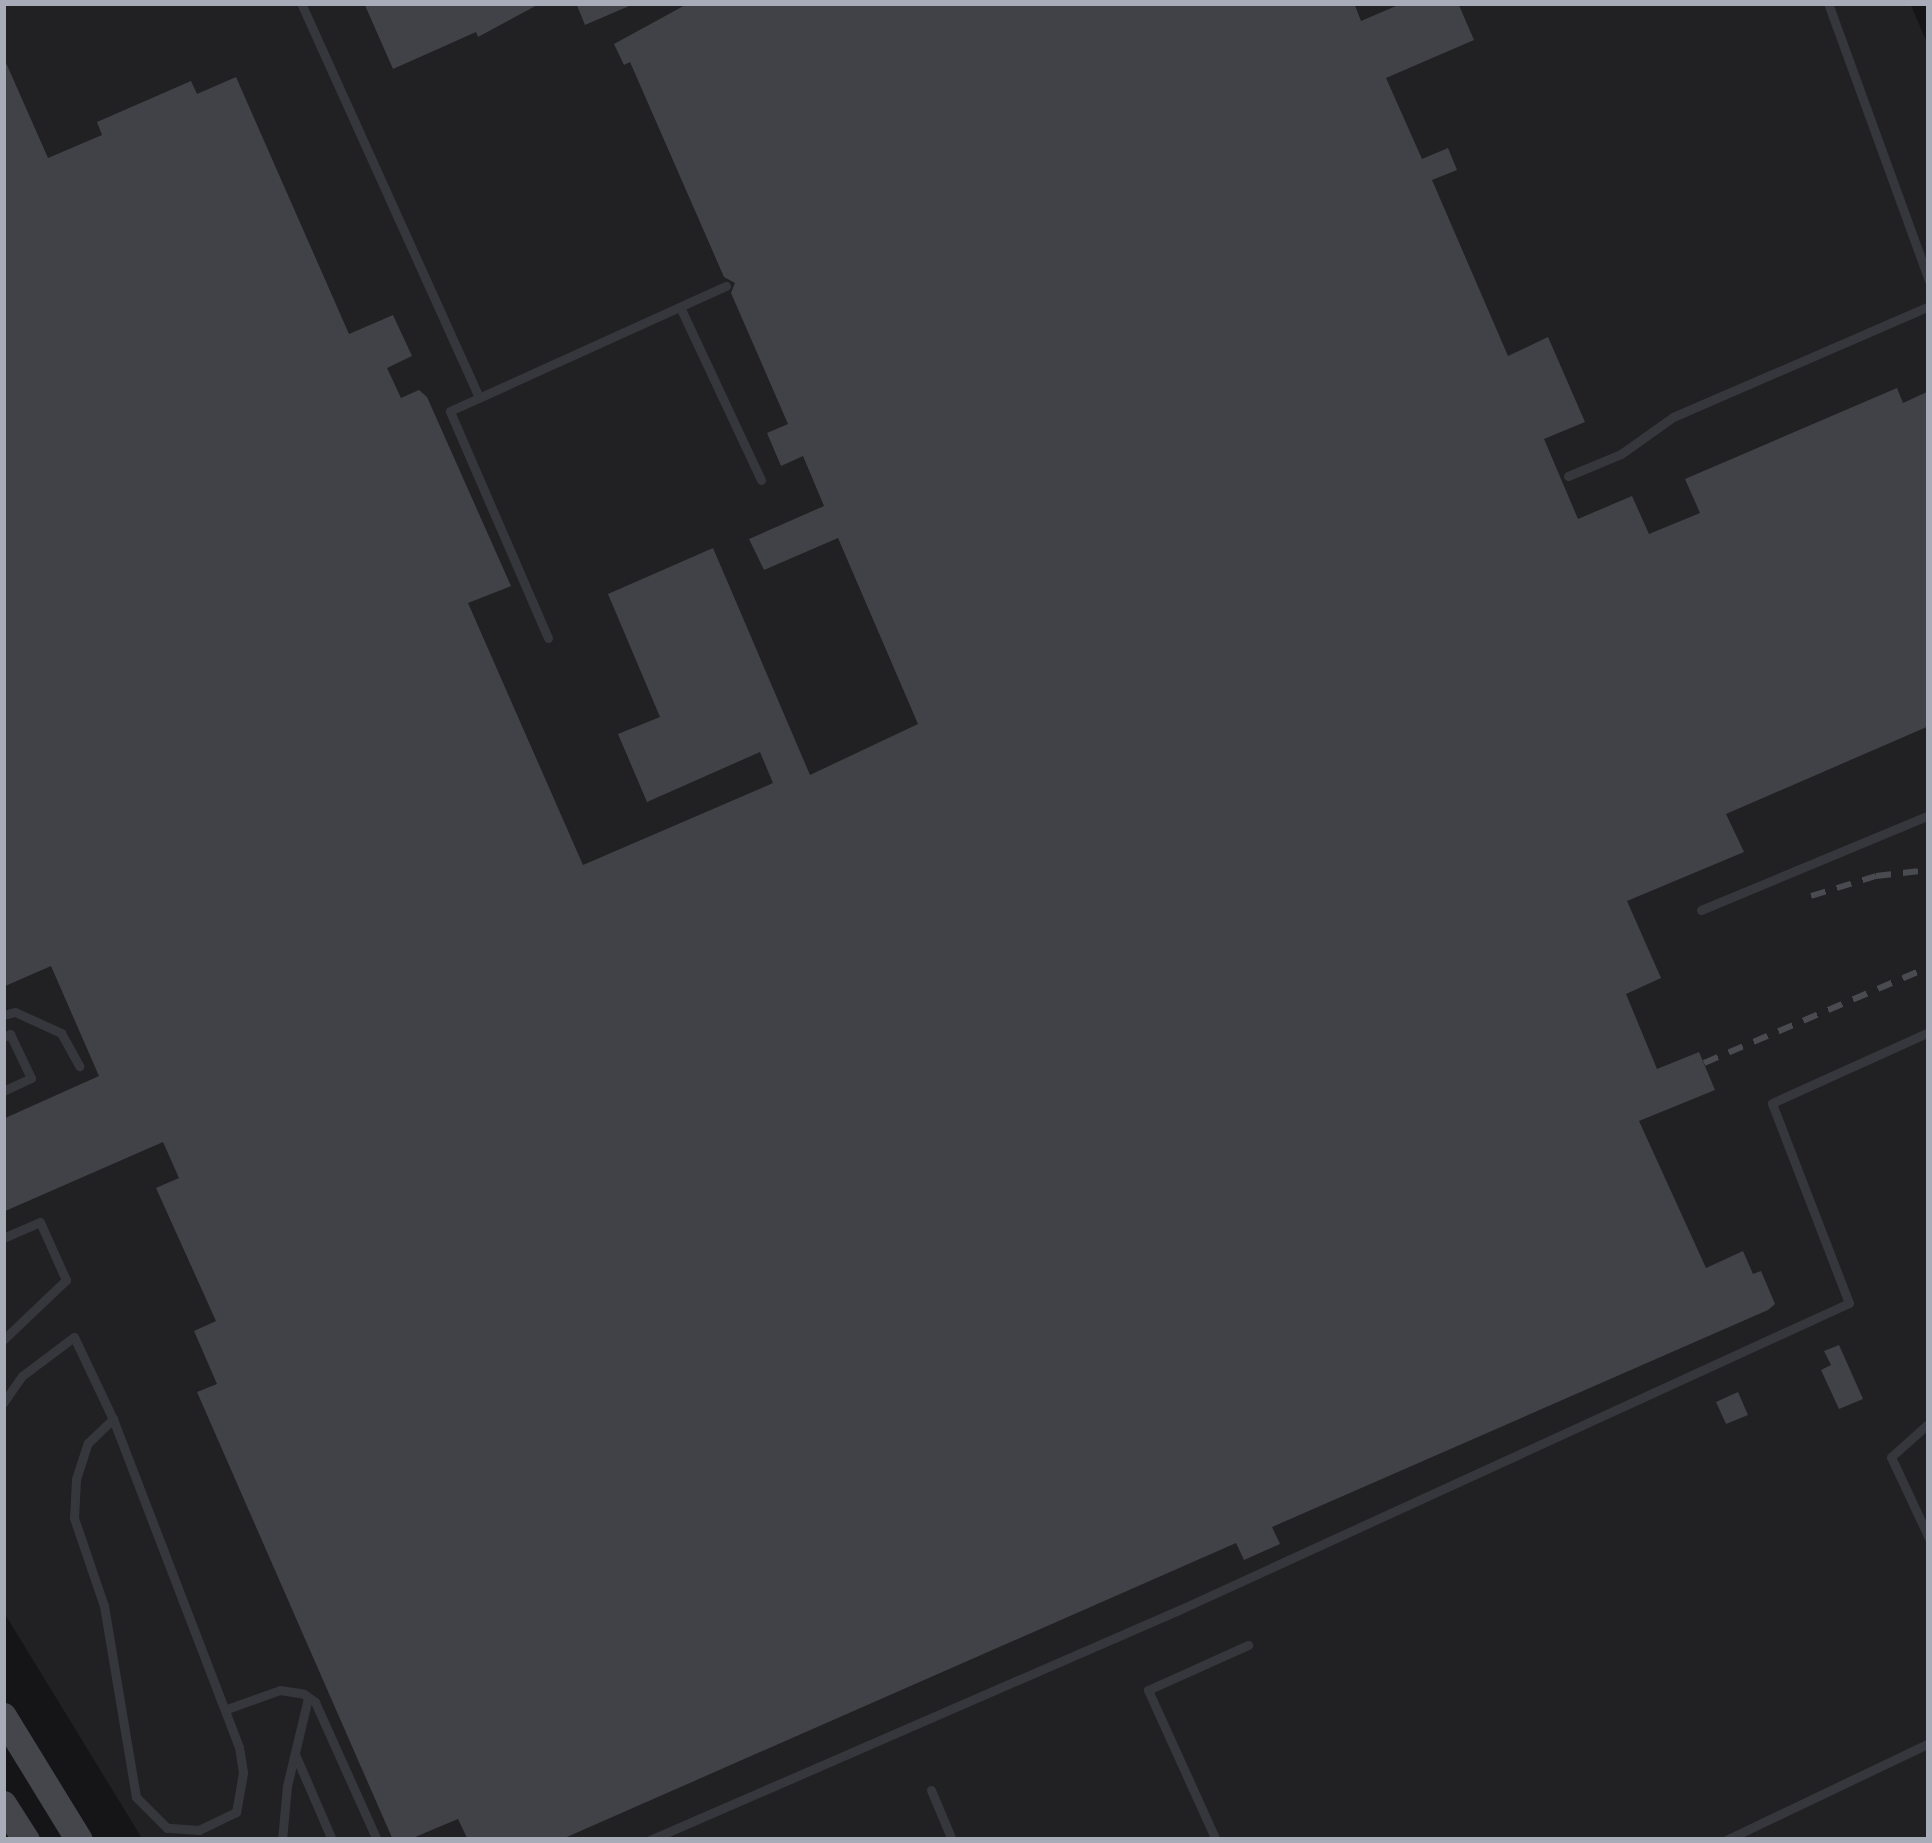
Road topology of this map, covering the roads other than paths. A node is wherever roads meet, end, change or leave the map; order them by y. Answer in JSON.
{"nodes":[{"id":1,"x":301,"y":3,"type":"edge"},
{"id":2,"x":1828,"y":3,"type":"edge"},
{"id":3,"x":1929,"y":280,"type":"edge"},
{"id":4,"x":727,"y":286,"type":"dead end"},
{"id":5,"x":1929,"y":306,"type":"edge"},
{"id":6,"x":680,"y":307,"type":"junction"},
{"id":7,"x":479,"y":398,"type":"junction"},
{"id":8,"x":1568,"y":476,"type":"dead end"},
{"id":9,"x":761,"y":480,"type":"dead end"},
{"id":10,"x":548,"y":638,"type":"dead end"},
{"id":11,"x":1929,"y":815,"type":"edge"},
{"id":12,"x":1701,"y":910,"type":"dead end"},
{"id":13,"x":3,"y":1015,"type":"edge"},
{"id":14,"x":1929,"y":1032,"type":"edge"},
{"id":15,"x":3,"y":1037,"type":"edge"},
{"id":16,"x":79,"y":1066,"type":"dead end"},
{"id":17,"x":3,"y":1091,"type":"edge"},
{"id":18,"x":3,"y":1238,"type":"edge"},
{"id":19,"x":3,"y":1340,"type":"edge"},
{"id":20,"x":22,"y":1376,"type":"junction"},
{"id":21,"x":3,"y":1385,"type":"edge"},
{"id":22,"x":3,"y":1403,"type":"edge"},
{"id":23,"x":113,"y":1418,"type":"junction"},
{"id":24,"x":1929,"y":1423,"type":"edge"},
{"id":25,"x":1929,"y":1538,"type":"edge"},
{"id":26,"x":1247,"y":1645,"type":"dead end"},
{"id":27,"x":308,"y":1698,"type":"junction"},
{"id":28,"x":227,"y":1709,"type":"junction"},
{"id":29,"x":3,"y":1716,"type":"edge"},
{"id":30,"x":1929,"y":1743,"type":"edge"},
{"id":31,"x":296,"y":1754,"type":"junction"},
{"id":32,"x":931,"y":1790,"type":"dead end"},
{"id":33,"x":3,"y":1804,"type":"edge"},
{"id":34,"x":26,"y":1840,"type":"edge"},
{"id":35,"x":79,"y":1840,"type":"edge"},
{"id":36,"x":282,"y":1840,"type":"edge"},
{"id":37,"x":332,"y":1840,"type":"edge"},
{"id":38,"x":377,"y":1840,"type":"edge"},
{"id":39,"x":650,"y":1840,"type":"edge"},
{"id":40,"x":952,"y":1840,"type":"edge"},
{"id":41,"x":1216,"y":1840,"type":"edge"},
{"id":42,"x":1726,"y":1840,"type":"edge"}],
"edges":[{"from":1,"to":7,"type":"lane"},
{"from":2,"to":3,"type":"lane"},
{"from":4,"to":6,"type":"lane"},
{"from":5,"to":8,"type":"lane"},
{"from":6,"to":7,"type":"lane"},
{"from":6,"to":9,"type":"lane"},
{"from":7,"to":10,"type":"lane"},
{"from":11,"to":12,"type":"lane"},
{"from":13,"to":16,"type":"lane"},
{"from":14,"to":39,"type":"lane"},
{"from":15,"to":17,"type":"lane"},
{"from":18,"to":19,"type":"lane"},
{"from":20,"to":21,"type":"lane"},
{"from":20,"to":22,"type":"lane"},
{"from":20,"to":23,"type":"lane"},
{"from":23,"to":28,"type":"lane"},
{"from":23,"to":28,"type":"lane"},
{"from":24,"to":25,"type":"lane"},
{"from":26,"to":41,"type":"lane"},
{"from":27,"to":28,"type":"lane"},
{"from":27,"to":31,"type":"lane"},
{"from":27,"to":38,"type":"lane"},
{"from":29,"to":35,"type":"main road"},
{"from":30,"to":42,"type":"lane"},
{"from":31,"to":36,"type":"lane"},
{"from":31,"to":37,"type":"lane"},
{"from":32,"to":40,"type":"lane"},
{"from":33,"to":34,"type":"main road"}]}
